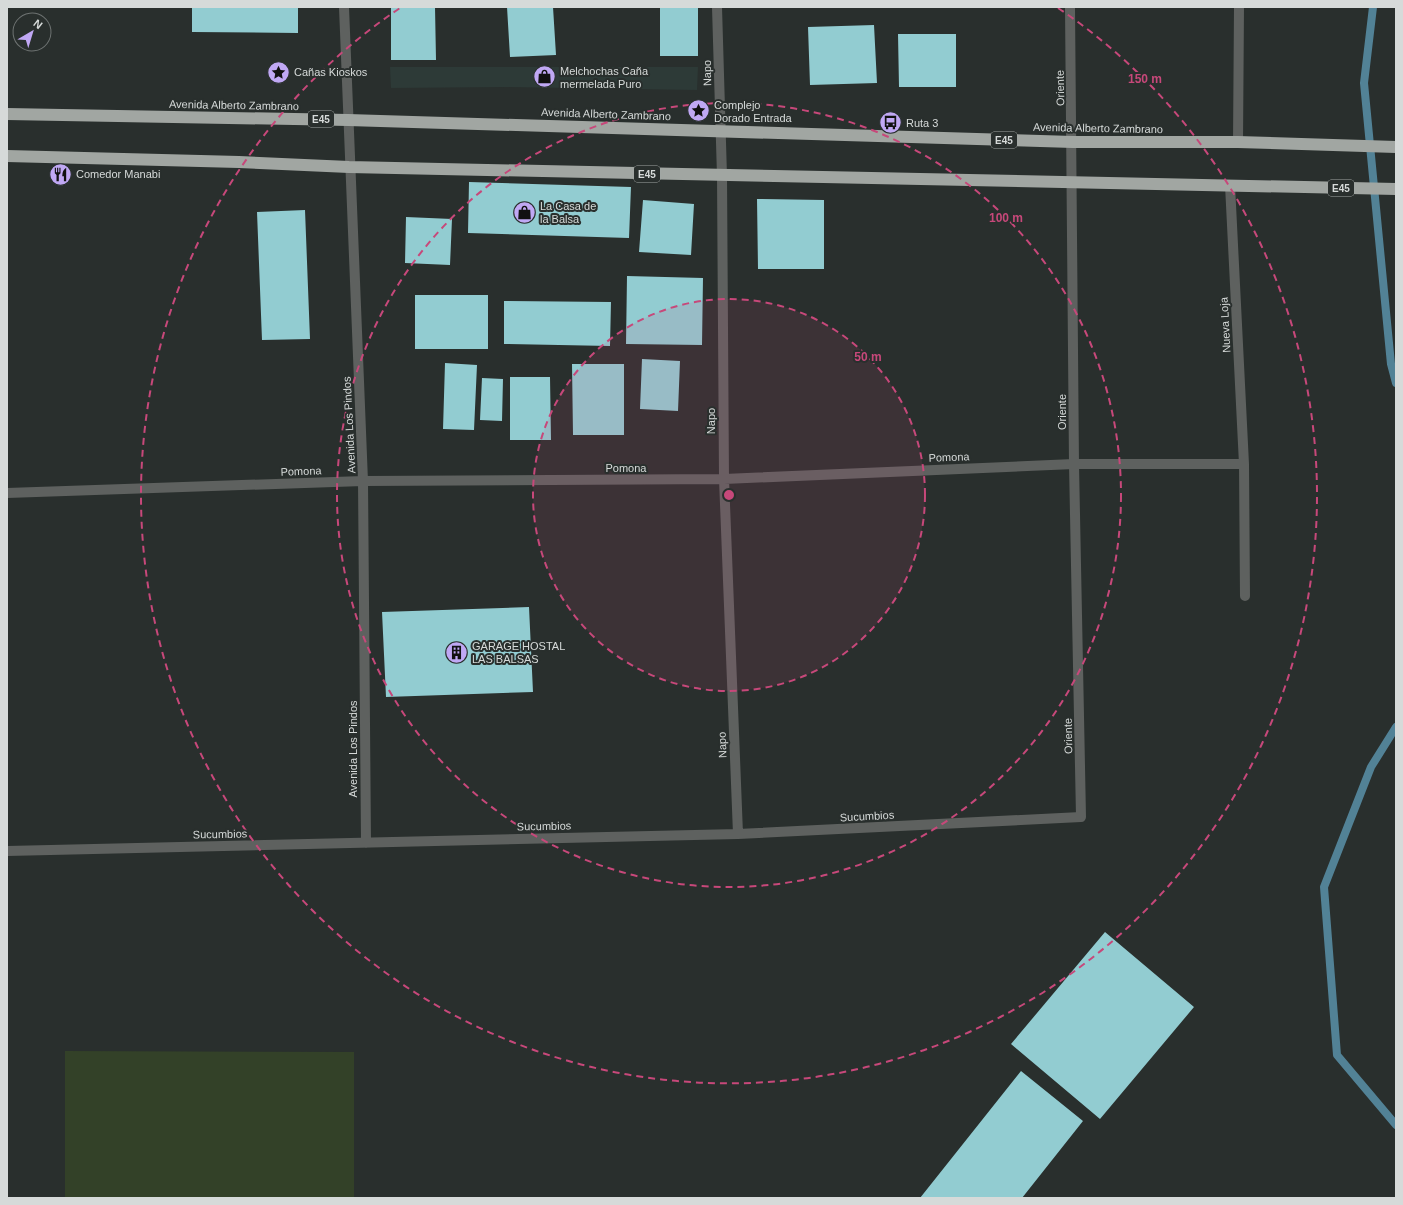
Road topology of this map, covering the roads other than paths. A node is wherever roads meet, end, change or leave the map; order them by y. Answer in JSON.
{"nodes":[{"id":1,"x":344,"y":7,"type":"edge"},
{"id":2,"x":717,"y":7,"type":"edge"},
{"id":3,"x":1070,"y":7,"type":"edge"},
{"id":4,"x":1239,"y":7,"type":"edge"},
{"id":5,"x":7,"y":114,"type":"edge"},
{"id":6,"x":348,"y":120,"type":"junction"},
{"id":7,"x":720,"y":130,"type":"junction"},
{"id":8,"x":1073,"y":142,"type":"junction"},
{"id":9,"x":1238,"y":142,"type":"junction"},
{"id":10,"x":1396,"y":147,"type":"edge"},
{"id":11,"x":7,"y":156,"type":"edge"},
{"id":12,"x":349,"y":167,"type":"junction"},
{"id":13,"x":722,"y":176,"type":"junction"},
{"id":14,"x":1072,"y":183,"type":"junction"},
{"id":15,"x":1230,"y":185,"type":"junction"},
{"id":16,"x":1396,"y":189,"type":"edge"},
{"id":17,"x":1074,"y":464,"type":"junction"},
{"id":18,"x":1244,"y":464,"type":"junction"},
{"id":19,"x":724,"y":479,"type":"junction"},
{"id":20,"x":363,"y":481,"type":"junction"},
{"id":21,"x":7,"y":493,"type":"edge"},
{"id":22,"x":1245,"y":596,"type":"dead end"},
{"id":23,"x":1081,"y":817,"type":"joint"},
{"id":24,"x":738,"y":834,"type":"junction"},
{"id":25,"x":366,"y":843,"type":"junction"},
{"id":26,"x":7,"y":851,"type":"edge"}],
"edges":[{"from":1,"to":6,"type":"street","name":"Avenida Los Pindos"},
{"from":2,"to":7,"type":"street","name":"Napo"},
{"from":3,"to":8,"type":"street","name":"Oriente"},
{"from":4,"to":9,"type":"street"},
{"from":5,"to":6,"type":"highway","name":"Avenida Alberto Zambrano","number":"E45"},
{"from":6,"to":7,"type":"highway","name":"Avenida Alberto Zambrano","number":"E45"},
{"from":6,"to":12,"type":"street","name":"Avenida Los Pindos"},
{"from":7,"to":8,"type":"highway","name":"Avenida Alberto Zambrano","number":"E45"},
{"from":7,"to":13,"type":"street","name":"Napo"},
{"from":8,"to":9,"type":"highway","name":"Avenida Alberto Zambrano","number":"E45"},
{"from":8,"to":14,"type":"street","name":"Oriente"},
{"from":9,"to":10,"type":"highway","name":"Avenida Alberto Zambrano","number":"E45"},
{"from":11,"to":12,"type":"highway","number":"E45"},
{"from":12,"to":13,"type":"highway","number":"E45"},
{"from":12,"to":20,"type":"street","name":"Avenida Los Pindos"},
{"from":13,"to":14,"type":"highway","number":"E45"},
{"from":13,"to":19,"type":"street","name":"Napo"},
{"from":14,"to":15,"type":"highway","number":"E45"},
{"from":14,"to":17,"type":"street","name":"Oriente"},
{"from":15,"to":16,"type":"highway","number":"E45"},
{"from":15,"to":18,"type":"street","name":"Nueva Loja"},
{"from":17,"to":18,"type":"street","name":"Pomona"},
{"from":17,"to":19,"type":"street","name":"Pomona"},
{"from":17,"to":23,"type":"street","name":"Oriente"},
{"from":18,"to":22,"type":"street","name":"Nueva Loja"},
{"from":19,"to":20,"type":"street","name":"Pomona"},
{"from":19,"to":24,"type":"street","name":"Napo"},
{"from":20,"to":21,"type":"street","name":"Pomona"},
{"from":20,"to":25,"type":"street","name":"Avenida Los Pindos"},
{"from":23,"to":24,"type":"street","name":"Sucumbios"},
{"from":24,"to":25,"type":"street","name":"Sucumbios"},
{"from":25,"to":26,"type":"street","name":"Sucumbios"}]}
